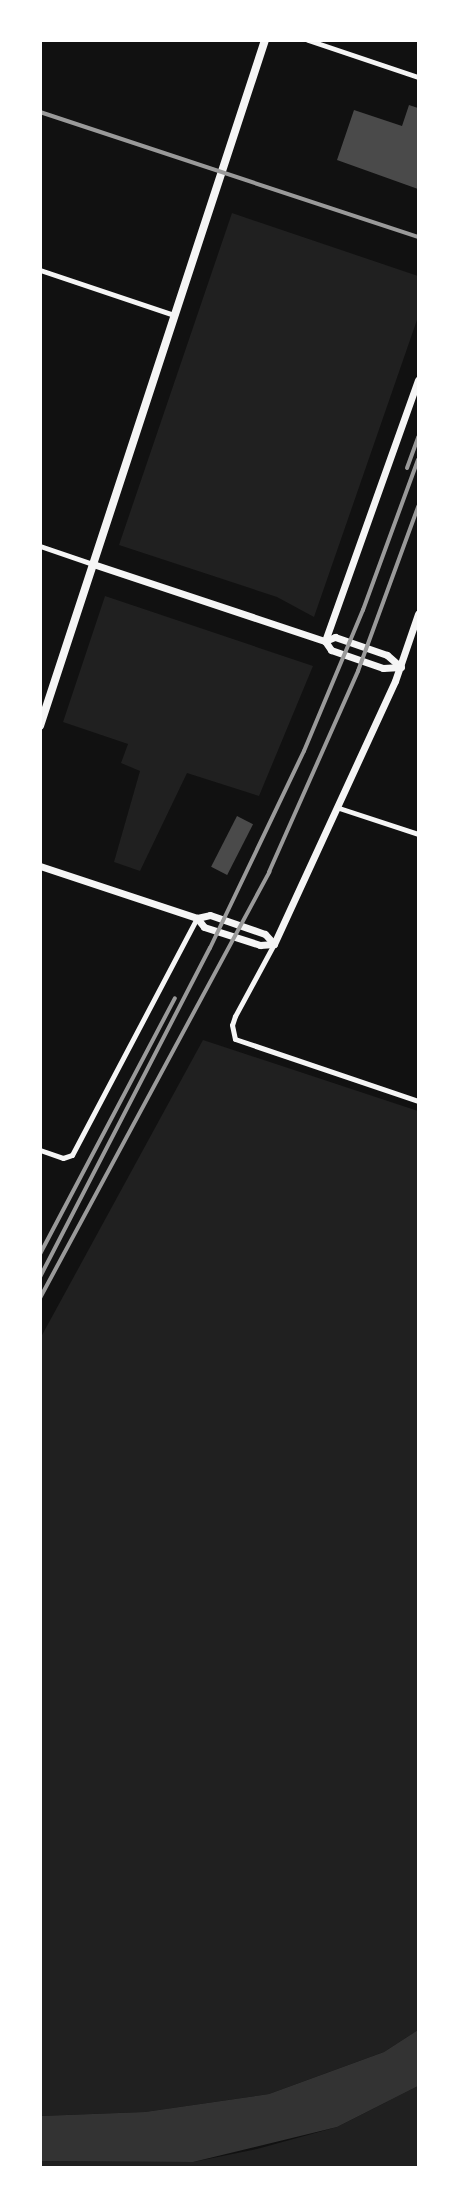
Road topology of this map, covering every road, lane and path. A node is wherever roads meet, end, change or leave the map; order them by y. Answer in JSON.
{"nodes":[{"id":1,"x":266,"y":40,"type":"edge"},
{"id":2,"x":308,"y":40,"type":"edge"},
{"id":3,"x":418,"y":77,"type":"edge"},
{"id":4,"x":40,"y":270,"type":"edge"},
{"id":5,"x":174,"y":315,"type":"junction"},
{"id":6,"x":418,"y":380,"type":"edge"},
{"id":7,"x":40,"y":546,"type":"edge"},
{"id":8,"x":93,"y":564,"type":"junction"},
{"id":9,"x":418,"y":614,"type":"edge"},
{"id":10,"x":325,"y":641,"type":"junction"},
{"id":11,"x":401,"y":667,"type":"junction"},
{"id":12,"x":40,"y":726,"type":"edge"},
{"id":13,"x":339,"y":808,"type":"junction"},
{"id":14,"x":418,"y":834,"type":"edge"},
{"id":15,"x":40,"y":866,"type":"edge"},
{"id":16,"x":197,"y":918,"type":"junction"},
{"id":17,"x":274,"y":944,"type":"junction"},
{"id":18,"x":418,"y":1101,"type":"edge"},
{"id":19,"x":40,"y":1150,"type":"edge"}],
"edges":[{"from":1,"to":5,"type":"main road"},
{"from":2,"to":3,"type":"street"},
{"from":4,"to":5,"type":"street"},
{"from":5,"to":8,"type":"main road"},
{"from":6,"to":10,"type":"street"},
{"from":7,"to":8,"type":"street"},
{"from":8,"to":10,"type":"street"},
{"from":8,"to":12,"type":"main road"},
{"from":9,"to":11,"type":"street"},
{"from":10,"to":11,"type":"street"},
{"from":10,"to":11,"type":"street"},
{"from":11,"to":13,"type":"street"},
{"from":13,"to":14,"type":"street"},
{"from":13,"to":17,"type":"street"},
{"from":15,"to":16,"type":"street"},
{"from":16,"to":17,"type":"street"},
{"from":16,"to":17,"type":"street"},
{"from":16,"to":19,"type":"street"},
{"from":17,"to":18,"type":"street"}]}
